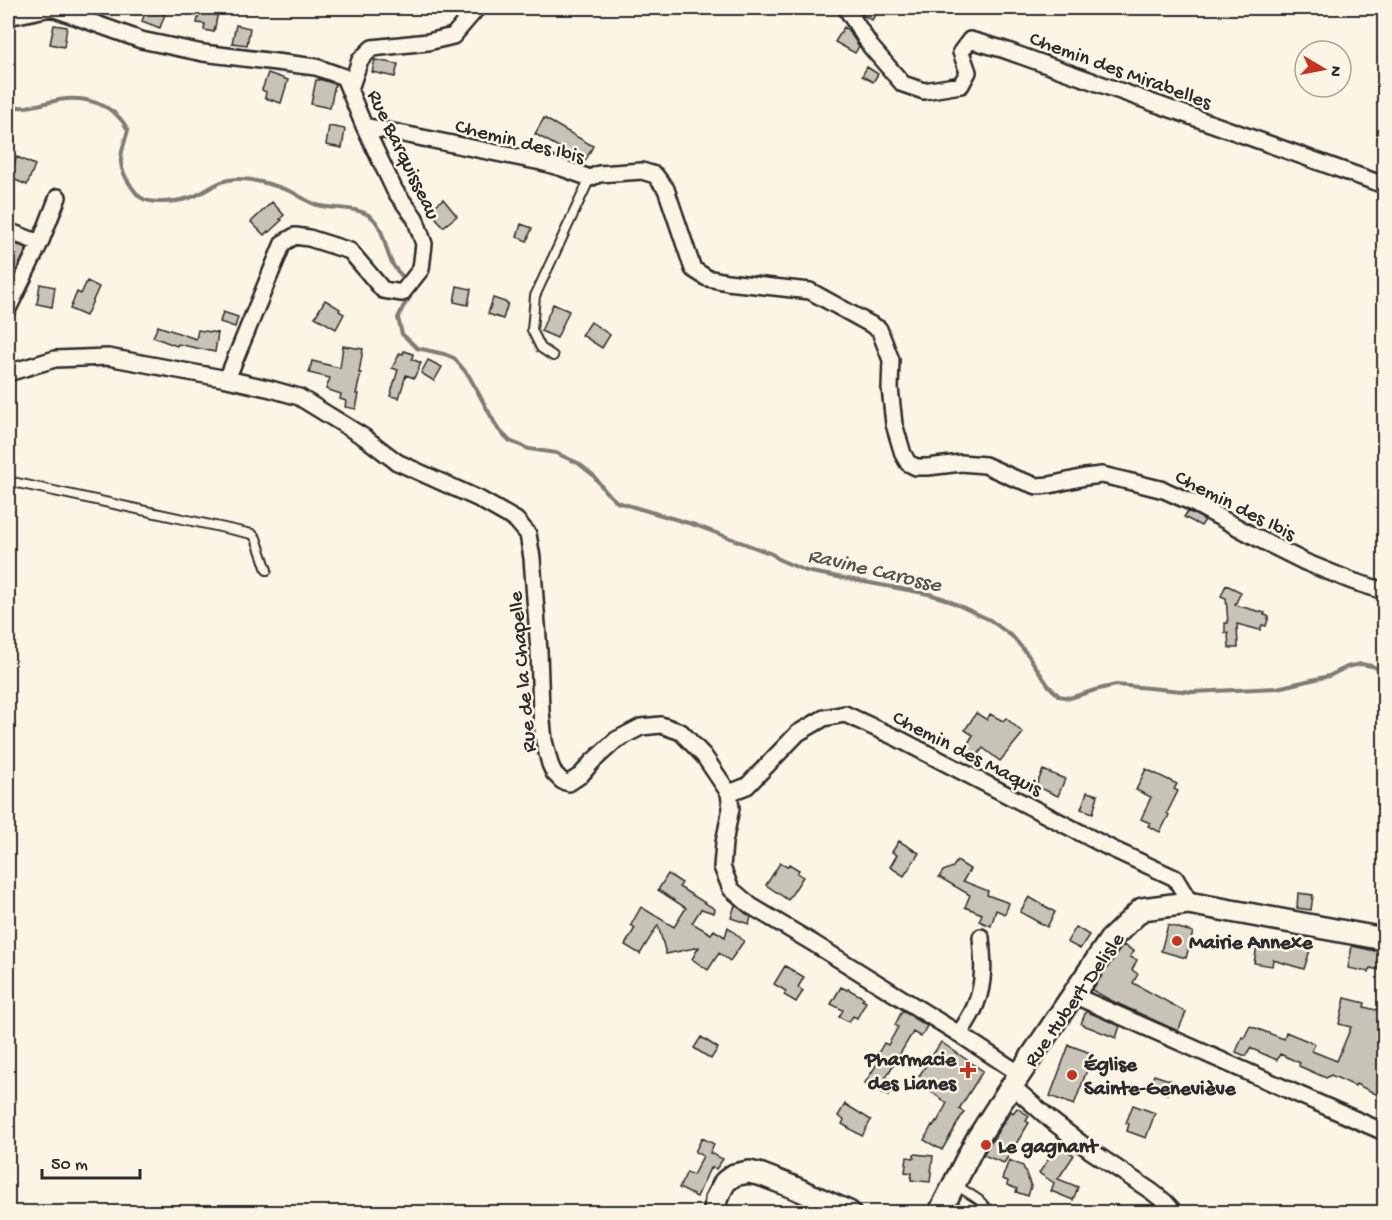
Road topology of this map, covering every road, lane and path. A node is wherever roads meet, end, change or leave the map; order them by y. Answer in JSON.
{"nodes":[{"id":1,"x":51,"y":8,"type":"edge"},
{"id":2,"x":477,"y":8,"type":"edge"},
{"id":3,"x":846,"y":8,"type":"edge"},
{"id":4,"x":8,"y":17,"type":"edge"},
{"id":5,"x":350,"y":89,"type":"junction"},
{"id":6,"x":364,"y":126,"type":"junction"},
{"id":7,"x":590,"y":178,"type":"junction"},
{"id":8,"x":1384,"y":185,"type":"edge"},
{"id":9,"x":58,"y":197,"type":"dead end"},
{"id":10,"x":8,"y":231,"type":"edge"},
{"id":11,"x":40,"y":243,"type":"junction"},
{"id":12,"x":8,"y":309,"type":"edge"},
{"id":13,"x":553,"y":356,"type":"dead end"},
{"id":14,"x":8,"y":373,"type":"edge"},
{"id":15,"x":227,"y":379,"type":"junction"},
{"id":16,"x":8,"y":481,"type":"edge"},
{"id":17,"x":267,"y":570,"type":"dead end"},
{"id":18,"x":1384,"y":591,"type":"edge"},
{"id":19,"x":729,"y":793,"type":"junction"},
{"id":20,"x":1188,"y":903,"type":"junction"},
{"id":21,"x":981,"y":937,"type":"dead end"},
{"id":22,"x":1384,"y":939,"type":"edge"},
{"id":23,"x":1073,"y":995,"type":"junction"},
{"id":24,"x":959,"y":1034,"type":"junction"},
{"id":25,"x":1016,"y":1080,"type":"junction"},
{"id":26,"x":1384,"y":1131,"type":"edge"},
{"id":27,"x":955,"y":1184,"type":"junction"},
{"id":28,"x":715,"y":1212,"type":"edge"},
{"id":29,"x":849,"y":1212,"type":"edge"},
{"id":30,"x":940,"y":1212,"type":"edge"},
{"id":31,"x":990,"y":1212,"type":"edge"},
{"id":32,"x":1174,"y":1212,"type":"edge"}],
"edges":[{"from":1,"to":4,"type":"street","name":"Rue Barquisseau"},
{"from":1,"to":5,"type":"street","name":"Rue Barquisseau"},
{"from":2,"to":5,"type":"street"},
{"from":3,"to":8,"type":"street","name":"Chemin des Mirabelles"},
{"from":5,"to":6,"type":"street","name":"Rue Barquisseau"},
{"from":6,"to":7,"type":"street","name":"Chemin des Ibis"},
{"from":6,"to":15,"type":"street","name":"Rue Barquisseau"},
{"from":7,"to":13,"type":"lane"},
{"from":7,"to":18,"type":"street","name":"Chemin des Ibis"},
{"from":9,"to":11,"type":"street"},
{"from":10,"to":11,"type":"street"},
{"from":11,"to":12,"type":"street"},
{"from":14,"to":15,"type":"street","name":"Rue de la Chapelle"},
{"from":15,"to":19,"type":"street","name":"Rue de la Chapelle"},
{"from":16,"to":17,"type":"lane"},
{"from":19,"to":20,"type":"street","name":"Chemin des Maquis"},
{"from":19,"to":24,"type":"street"},
{"from":20,"to":22,"type":"main road","name":"Rue Hubert Delisle"},
{"from":20,"to":23,"type":"main road","name":"Rue Hubert Delisle"},
{"from":21,"to":24,"type":"street"},
{"from":23,"to":25,"type":"main road","name":"Rue Hubert Delisle"},
{"from":23,"to":26,"type":"street"},
{"from":24,"to":25,"type":"street"},
{"from":25,"to":27,"type":"main road","name":"Rue Hubert Delisle"},
{"from":25,"to":32,"type":"street"},
{"from":27,"to":30,"type":"main road","name":"Rue Hubert Delisle"},
{"from":27,"to":31,"type":"lane"},
{"from":28,"to":29,"type":"main road"}]}
